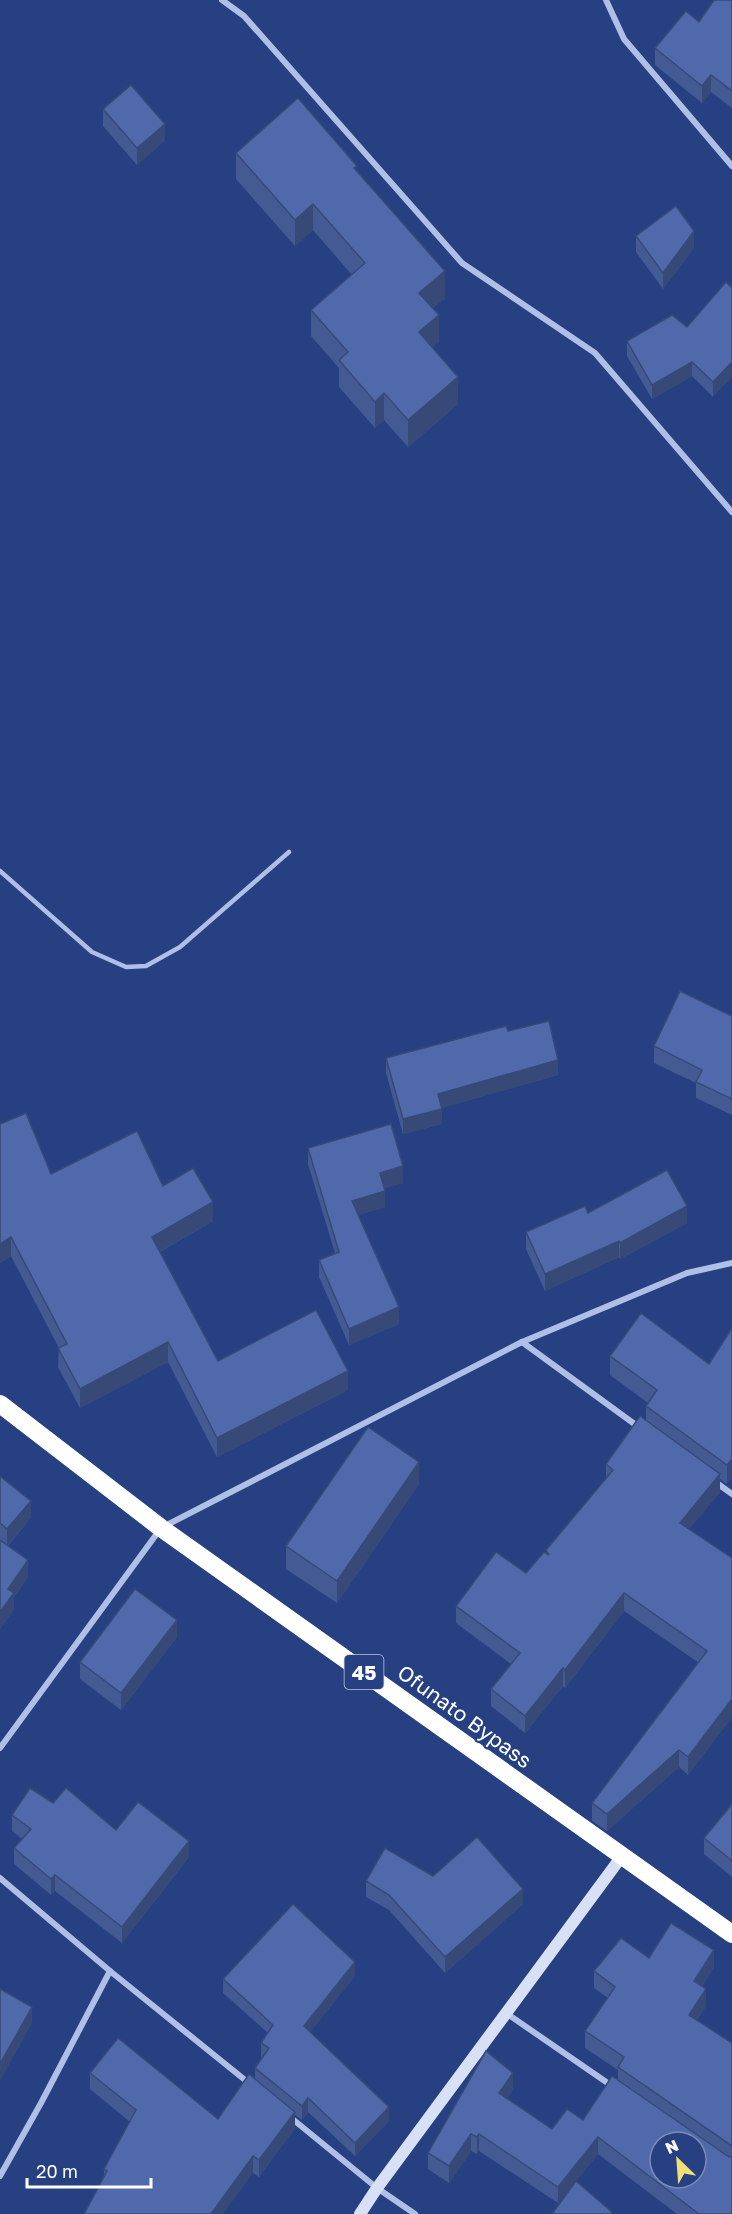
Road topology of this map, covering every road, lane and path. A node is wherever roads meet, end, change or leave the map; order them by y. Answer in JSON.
{"nodes":[{"id":1,"x":222,"y":0,"type":"edge"},
{"id":2,"x":606,"y":0,"type":"edge"},
{"id":3,"x":732,"y":166,"type":"edge"},
{"id":4,"x":732,"y":513,"type":"edge"},
{"id":5,"x":290,"y":852,"type":"dead end"},
{"id":6,"x":0,"y":871,"type":"edge"},
{"id":7,"x":732,"y":1263,"type":"edge"},
{"id":8,"x":522,"y":1342,"type":"junction"},
{"id":9,"x":0,"y":1404,"type":"edge"},
{"id":10,"x":646,"y":1432,"type":"edge"},
{"id":11,"x":703,"y":1474,"type":"edge"},
{"id":12,"x":732,"y":1494,"type":"edge"},
{"id":13,"x":161,"y":1528,"type":"junction"},
{"id":14,"x":0,"y":1748,"type":"edge"},
{"id":15,"x":622,"y":1856,"type":"junction"},
{"id":16,"x":0,"y":1878,"type":"edge"},
{"id":17,"x":732,"y":1934,"type":"edge"},
{"id":18,"x":110,"y":1971,"type":"junction"},
{"id":19,"x":506,"y":2013,"type":"junction"},
{"id":20,"x":614,"y":2088,"type":"edge"},
{"id":21,"x":258,"y":2091,"type":"edge"},
{"id":22,"x":285,"y":2113,"type":"edge"},
{"id":23,"x":0,"y":2176,"type":"edge"},
{"id":24,"x":378,"y":2188,"type":"junction"},
{"id":25,"x":360,"y":2214,"type":"edge"},
{"id":26,"x":416,"y":2214,"type":"edge"}],
"edges":[{"from":1,"to":4,"type":"street"},
{"from":2,"to":3,"type":"street"},
{"from":5,"to":6,"type":"lane"},
{"from":7,"to":8,"type":"street"},
{"from":8,"to":10,"type":"street"},
{"from":8,"to":13,"type":"street"},
{"from":9,"to":13,"type":"highway","name":"Ofunato Bypass","number":"45"},
{"from":11,"to":12,"type":"street"},
{"from":13,"to":14,"type":"street"},
{"from":13,"to":15,"type":"highway","name":"Ofunato Bypass","number":"45"},
{"from":15,"to":17,"type":"highway","name":"Ofunato Bypass","number":"45"},
{"from":15,"to":19,"type":"street"},
{"from":16,"to":18,"type":"street"},
{"from":18,"to":21,"type":"street"},
{"from":18,"to":23,"type":"street"},
{"from":19,"to":20,"type":"street"},
{"from":19,"to":24,"type":"street"},
{"from":22,"to":24,"type":"street"},
{"from":24,"to":25,"type":"street"},
{"from":24,"to":26,"type":"street"}]}
